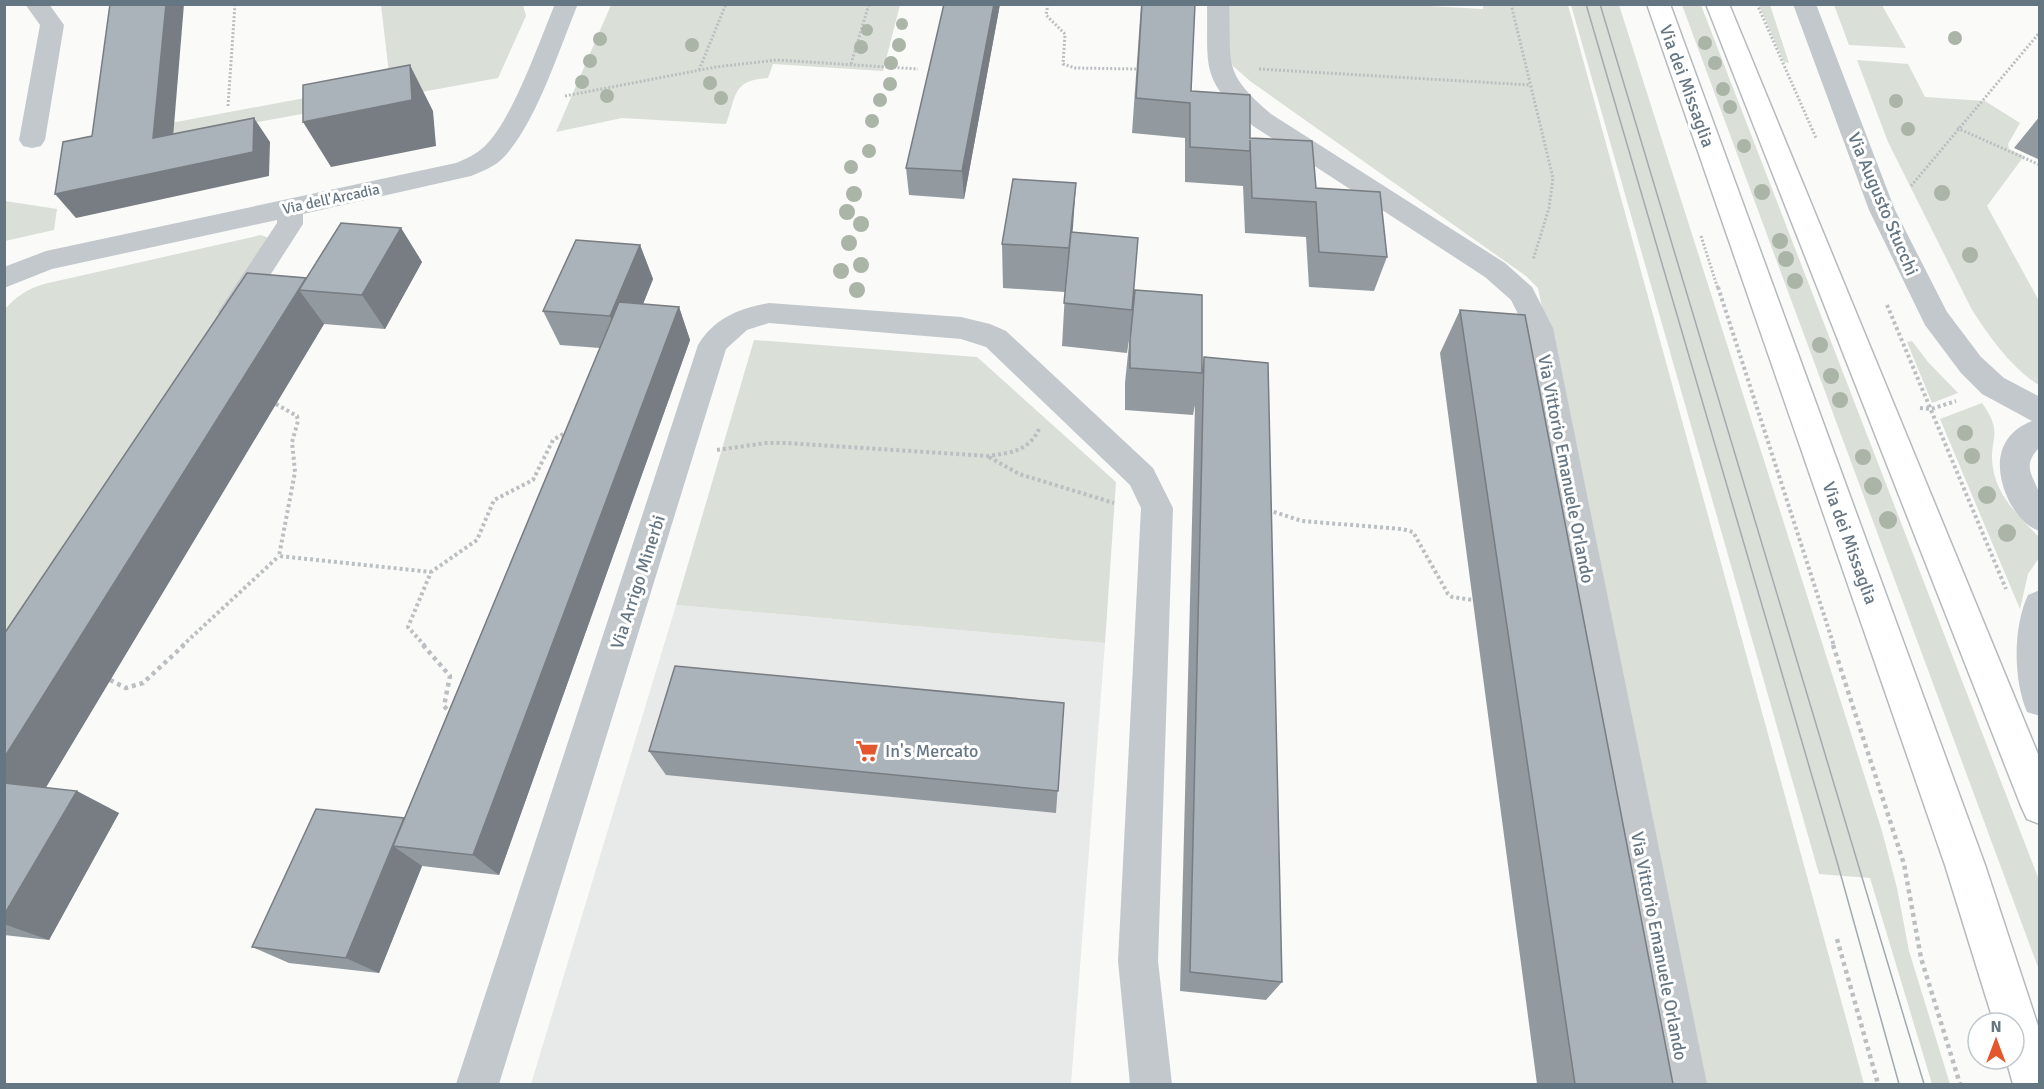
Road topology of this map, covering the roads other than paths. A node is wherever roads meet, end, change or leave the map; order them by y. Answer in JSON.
{"nodes":[{"id":1,"x":36,"y":4,"type":"edge"},
{"id":2,"x":567,"y":4,"type":"edge"},
{"id":3,"x":1218,"y":4,"type":"edge"},
{"id":4,"x":1658,"y":4,"type":"edge"},
{"id":5,"x":1717,"y":4,"type":"edge"},
{"id":6,"x":1804,"y":4,"type":"edge"},
{"id":7,"x":32,"y":140,"type":"dead end"},
{"id":8,"x":290,"y":208,"type":"junction"},
{"id":9,"x":4,"y":278,"type":"edge"},
{"id":10,"x":219,"y":331,"type":"edge"},
{"id":11,"x":1993,"y":386,"type":"junction"},
{"id":12,"x":2040,"y":412,"type":"edge"},
{"id":13,"x":2029,"y":439,"type":"edge"},
{"id":14,"x":2040,"y":519,"type":"edge"},
{"id":15,"x":2024,"y":601,"type":"edge"},
{"id":16,"x":2040,"y":700,"type":"edge"},
{"id":17,"x":2040,"y":806,"type":"edge"},
{"id":18,"x":477,"y":1084,"type":"edge"},
{"id":19,"x":1151,"y":1084,"type":"edge"},
{"id":20,"x":1686,"y":1084,"type":"edge"},
{"id":21,"x":2035,"y":1084,"type":"edge"}],
"edges":[{"from":1,"to":7,"type":"street"},
{"from":2,"to":8,"type":"street","name":"Via dell'Arcadia"},
{"from":3,"to":20,"type":"street","name":"Via Vittorio Emanuele Orlando"},
{"from":4,"to":21,"type":"main road","name":"Via dei Missaglia"},
{"from":5,"to":17,"type":"main road"},
{"from":6,"to":11,"type":"street","name":"Via Augusto Stucchi"},
{"from":8,"to":9,"type":"street","name":"Via dell'Arcadia"},
{"from":8,"to":10,"type":"street"},
{"from":11,"to":12,"type":"street","name":"Via Augusto Stucchi"},
{"from":11,"to":13,"type":"street","name":"Via Augusto Stucchi"},
{"from":13,"to":14,"type":"street","name":"Via Augusto Stucchi"},
{"from":15,"to":16,"type":"street"},
{"from":18,"to":19,"type":"street","name":"Via Arrigo Minerbi"}]}
